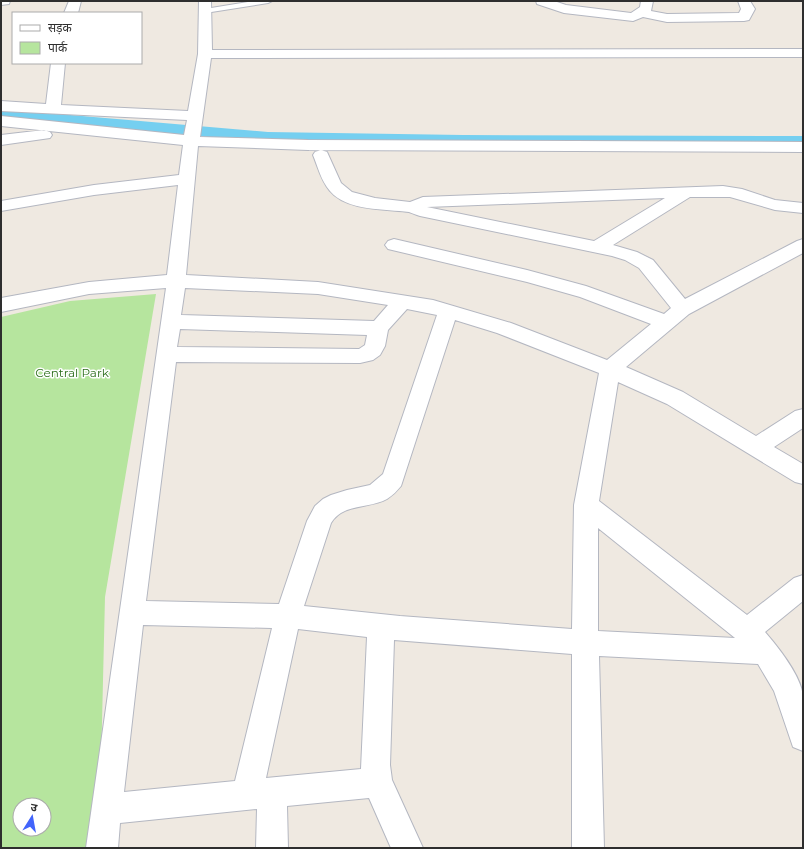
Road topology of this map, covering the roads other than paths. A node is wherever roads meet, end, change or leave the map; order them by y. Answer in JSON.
{"nodes":[{"id":1,"x":1,"y":1,"type":"edge"},
{"id":2,"x":4,"y":1,"type":"edge"},
{"id":3,"x":75,"y":1,"type":"edge"},
{"id":4,"x":268,"y":1,"type":"edge"},
{"id":5,"x":542,"y":1,"type":"edge"},
{"id":6,"x":647,"y":1,"type":"edge"},
{"id":7,"x":744,"y":1,"type":"edge"},
{"id":8,"x":205,"y":6,"type":"edge"},
{"id":9,"x":70,"y":12,"type":"edge"},
{"id":10,"x":640,"y":12,"type":"junction"},
{"id":11,"x":803,"y":53,"type":"edge"},
{"id":12,"x":205,"y":54,"type":"junction"},
{"id":13,"x":58,"y":64,"type":"edge"},
{"id":14,"x":1,"y":106,"type":"edge"},
{"id":15,"x":53,"y":109,"type":"junction"},
{"id":16,"x":1,"y":121,"type":"edge"},
{"id":17,"x":193,"y":131,"type":"junction"},
{"id":18,"x":96,"y":132,"type":"junction"},
{"id":19,"x":1,"y":140,"type":"edge"},
{"id":20,"x":803,"y":148,"type":"edge"},
{"id":21,"x":321,"y":155,"type":"dead end"},
{"id":22,"x":188,"y":179,"type":"junction"},
{"id":23,"x":685,"y":194,"type":"junction"},
{"id":24,"x":1,"y":206,"type":"edge"},
{"id":25,"x":416,"y":208,"type":"junction"},
{"id":26,"x":803,"y":208,"type":"edge"},
{"id":27,"x":394,"y":245,"type":"dead end"},
{"id":28,"x":803,"y":245,"type":"edge"},
{"id":29,"x":597,"y":247,"type":"junction"},
{"id":30,"x":176,"y":281,"type":"junction"},
{"id":31,"x":403,"y":301,"type":"junction"},
{"id":32,"x":1,"y":306,"type":"edge"},
{"id":33,"x":448,"y":311,"type":"junction"},
{"id":34,"x":674,"y":315,"type":"junction"},
{"id":35,"x":171,"y":322,"type":"junction"},
{"id":36,"x":379,"y":328,"type":"junction"},
{"id":37,"x":166,"y":354,"type":"junction"},
{"id":38,"x":610,"y":369,"type":"junction"},
{"id":39,"x":803,"y":417,"type":"edge"},
{"id":40,"x":756,"y":447,"type":"junction"},
{"id":41,"x":803,"y":475,"type":"edge"},
{"id":42,"x":586,"y":505,"type":"junction"},
{"id":43,"x":803,"y":586,"type":"edge"},
{"id":44,"x":132,"y":613,"type":"junction"},
{"id":45,"x":288,"y":616,"type":"junction"},
{"id":46,"x":381,"y":626,"type":"junction"},
{"id":47,"x":747,"y":631,"type":"junction"},
{"id":48,"x":585,"y":643,"type":"junction"},
{"id":49,"x":765,"y":652,"type":"junction"},
{"id":50,"x":803,"y":737,"type":"edge"},
{"id":51,"x":378,"y":782,"type":"junction"},
{"id":52,"x":259,"y":794,"type":"junction"},
{"id":53,"x":107,"y":809,"type":"junction"},
{"id":54,"x":102,"y":848,"type":"edge"},
{"id":55,"x":272,"y":848,"type":"edge"},
{"id":56,"x":407,"y":848,"type":"edge"},
{"id":57,"x":588,"y":848,"type":"edge"}],
"edges":[{"from":1,"to":2,"type":"street"},
{"from":3,"to":9,"type":"street"},
{"from":4,"to":8,"type":"lane"},
{"from":5,"to":10,"type":"street"},
{"from":6,"to":10,"type":"street"},
{"from":7,"to":10,"type":"street"},
{"from":8,"to":12,"type":"street"},
{"from":11,"to":12,"type":"street"},
{"from":12,"to":17,"type":"street"},
{"from":13,"to":15,"type":"street"},
{"from":14,"to":15,"type":"street"},
{"from":15,"to":17,"type":"street"},
{"from":16,"to":18,"type":"street"},
{"from":17,"to":18,"type":"street"},
{"from":17,"to":20,"type":"street"},
{"from":17,"to":22,"type":"street"},
{"from":18,"to":19,"type":"street"},
{"from":21,"to":25,"type":"street"},
{"from":22,"to":24,"type":"street"},
{"from":22,"to":30,"type":"street"},
{"from":23,"to":25,"type":"street"},
{"from":23,"to":26,"type":"street"},
{"from":23,"to":29,"type":"street"},
{"from":25,"to":29,"type":"street"},
{"from":27,"to":34,"type":"street"},
{"from":28,"to":34,"type":"street"},
{"from":29,"to":34,"type":"street"},
{"from":30,"to":31,"type":"street"},
{"from":30,"to":32,"type":"street"},
{"from":30,"to":35,"type":"street"},
{"from":31,"to":33,"type":"street"},
{"from":31,"to":36,"type":"street"},
{"from":33,"to":38,"type":"street"},
{"from":33,"to":45,"type":"street"},
{"from":34,"to":38,"type":"street"},
{"from":35,"to":36,"type":"street"},
{"from":35,"to":37,"type":"street"},
{"from":36,"to":37,"type":"street"},
{"from":37,"to":44,"type":"street"},
{"from":38,"to":40,"type":"street"},
{"from":38,"to":42,"type":"street"},
{"from":39,"to":40,"type":"street"},
{"from":40,"to":41,"type":"street"},
{"from":42,"to":47,"type":"street"},
{"from":42,"to":48,"type":"street"},
{"from":43,"to":47,"type":"street"},
{"from":44,"to":45,"type":"street"},
{"from":44,"to":53,"type":"street"},
{"from":45,"to":46,"type":"street"},
{"from":45,"to":52,"type":"street"},
{"from":46,"to":48,"type":"street"},
{"from":46,"to":51,"type":"street"},
{"from":47,"to":49,"type":"street"},
{"from":48,"to":49,"type":"street"},
{"from":48,"to":57,"type":"street"},
{"from":49,"to":50,"type":"street"},
{"from":51,"to":52,"type":"street"},
{"from":51,"to":56,"type":"street"},
{"from":52,"to":53,"type":"street"},
{"from":52,"to":55,"type":"street"},
{"from":53,"to":54,"type":"street"}]}
